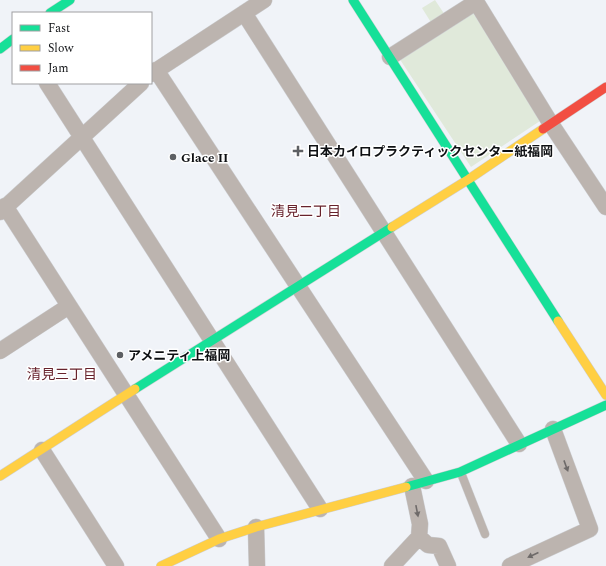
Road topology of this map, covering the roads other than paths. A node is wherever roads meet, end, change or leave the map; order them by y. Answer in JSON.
{"nodes":[{"id":1,"x":70,"y":0,"type":"edge"},
{"id":2,"x":264,"y":0,"type":"edge"},
{"id":3,"x":353,"y":0,"type":"edge"},
{"id":4,"x":475,"y":1,"type":"edge"},
{"id":5,"x":52,"y":12,"type":"edge"},
{"id":6,"x":244,"y":13,"type":"junction"},
{"id":7,"x":12,"y":40,"type":"edge"},
{"id":8,"x":0,"y":49,"type":"edge"},
{"id":9,"x":390,"y":57,"type":"junction"},
{"id":10,"x":153,"y":72,"type":"edge"},
{"id":11,"x":48,"y":84,"type":"edge"},
{"id":12,"x":140,"y":84,"type":"edge"},
{"id":13,"x":606,"y":88,"type":"edge"},
{"id":14,"x":552,"y":124,"type":"junction"},
{"id":15,"x":82,"y":136,"type":"junction"},
{"id":16,"x":469,"y":179,"type":"junction"},
{"id":17,"x":606,"y":207,"type":"edge"},
{"id":18,"x":3,"y":209,"type":"edge"},
{"id":19,"x":383,"y":232,"type":"junction"},
{"id":20,"x":297,"y":287,"type":"junction"},
{"id":21,"x":69,"y":306,"type":"junction"},
{"id":22,"x":213,"y":339,"type":"junction"},
{"id":23,"x":0,"y":351,"type":"edge"},
{"id":24,"x":126,"y":394,"type":"junction"},
{"id":25,"x":606,"y":395,"type":"edge"},
{"id":26,"x":606,"y":406,"type":"edge"},
{"id":27,"x":553,"y":429,"type":"junction"},
{"id":28,"x":519,"y":444,"type":"junction"},
{"id":29,"x":42,"y":450,"type":"junction"},
{"id":30,"x":460,"y":472,"type":"junction"},
{"id":31,"x":0,"y":476,"type":"edge"},
{"id":32,"x":419,"y":483,"type":"junction"},
{"id":33,"x":320,"y":509,"type":"junction"},
{"id":34,"x":256,"y":527,"type":"junction"},
{"id":35,"x":484,"y":534,"type":"dead end"},
{"id":36,"x":419,"y":537,"type":"junction"},
{"id":37,"x":219,"y":539,"type":"junction"},
{"id":38,"x":116,"y":566,"type":"edge"},
{"id":39,"x":161,"y":566,"type":"edge"},
{"id":40,"x":257,"y":566,"type":"edge"},
{"id":41,"x":392,"y":566,"type":"edge"},
{"id":42,"x":448,"y":566,"type":"edge"},
{"id":43,"x":510,"y":566,"type":"edge"}],
"edges":[{"from":1,"to":5,"type":"street"},
{"from":2,"to":6,"type":"street"},
{"from":3,"to":9,"type":"street"},
{"from":4,"to":9,"type":"street"},
{"from":4,"to":14,"type":"street"},
{"from":6,"to":10,"type":"street"},
{"from":6,"to":19,"type":"street"},
{"from":7,"to":8,"type":"street"},
{"from":9,"to":16,"type":"street"},
{"from":10,"to":20,"type":"street"},
{"from":11,"to":15,"type":"street"},
{"from":12,"to":15,"type":"street"},
{"from":13,"to":14,"type":"street"},
{"from":14,"to":16,"type":"street"},
{"from":14,"to":17,"type":"street"},
{"from":15,"to":18,"type":"street"},
{"from":15,"to":22,"type":"street"},
{"from":16,"to":19,"type":"street"},
{"from":16,"to":25,"type":"street"},
{"from":18,"to":21,"type":"street"},
{"from":19,"to":20,"type":"street"},
{"from":19,"to":28,"type":"street"},
{"from":20,"to":22,"type":"street"},
{"from":20,"to":32,"type":"street"},
{"from":21,"to":23,"type":"street"},
{"from":21,"to":24,"type":"street"},
{"from":22,"to":24,"type":"street"},
{"from":22,"to":33,"type":"street"},
{"from":24,"to":29,"type":"street"},
{"from":24,"to":37,"type":"street"},
{"from":26,"to":27,"type":"street"},
{"from":27,"to":28,"type":"street"},
{"from":27,"to":43,"type":"street","one_way":true},
{"from":28,"to":30,"type":"street"},
{"from":29,"to":31,"type":"street"},
{"from":29,"to":38,"type":"street"},
{"from":30,"to":32,"type":"street"},
{"from":30,"to":35,"type":"lane"},
{"from":32,"to":33,"type":"street"},
{"from":32,"to":36,"type":"street","one_way":true},
{"from":33,"to":34,"type":"street"},
{"from":34,"to":37,"type":"street"},
{"from":34,"to":40,"type":"street"},
{"from":36,"to":41,"type":"street"},
{"from":36,"to":42,"type":"street"},
{"from":37,"to":39,"type":"street"}]}
